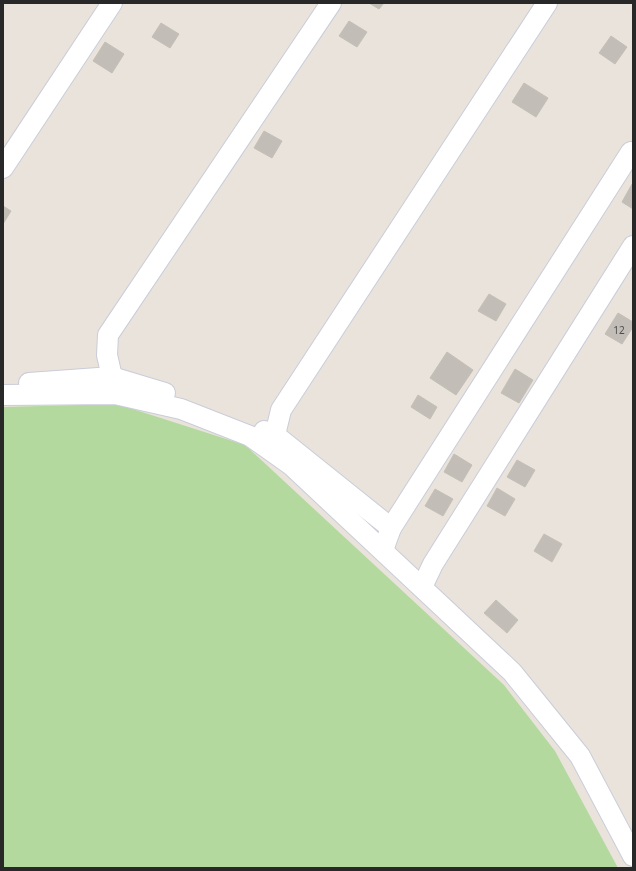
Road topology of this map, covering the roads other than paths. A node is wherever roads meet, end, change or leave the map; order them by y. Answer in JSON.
{"nodes":[{"id":1,"x":112,"y":3,"type":"edge"},
{"id":2,"x":331,"y":3,"type":"edge"},
{"id":3,"x":547,"y":3,"type":"edge"},
{"id":4,"x":631,"y":152,"type":"dead end"},
{"id":5,"x":3,"y":168,"type":"edge"},
{"id":6,"x":633,"y":246,"type":"edge"},
{"id":7,"x":112,"y":377,"type":"junction"},
{"id":8,"x":3,"y":384,"type":"edge"},
{"id":9,"x":3,"y":395,"type":"edge"},
{"id":10,"x":275,"y":436,"type":"junction"},
{"id":11,"x":390,"y":528,"type":"junction"},
{"id":12,"x":383,"y":550,"type":"junction"},
{"id":13,"x":422,"y":587,"type":"junction"},
{"id":14,"x":633,"y":856,"type":"edge"}],
"edges":[{"from":1,"to":5,"type":"street"},
{"from":2,"to":7,"type":"street"},
{"from":3,"to":10,"type":"street"},
{"from":4,"to":11,"type":"street"},
{"from":6,"to":13,"type":"street"},
{"from":7,"to":8,"type":"street"},
{"from":7,"to":10,"type":"street"},
{"from":9,"to":12,"type":"street"},
{"from":10,"to":11,"type":"street"},
{"from":11,"to":12,"type":"street"},
{"from":12,"to":13,"type":"street"},
{"from":13,"to":14,"type":"street"}]}
